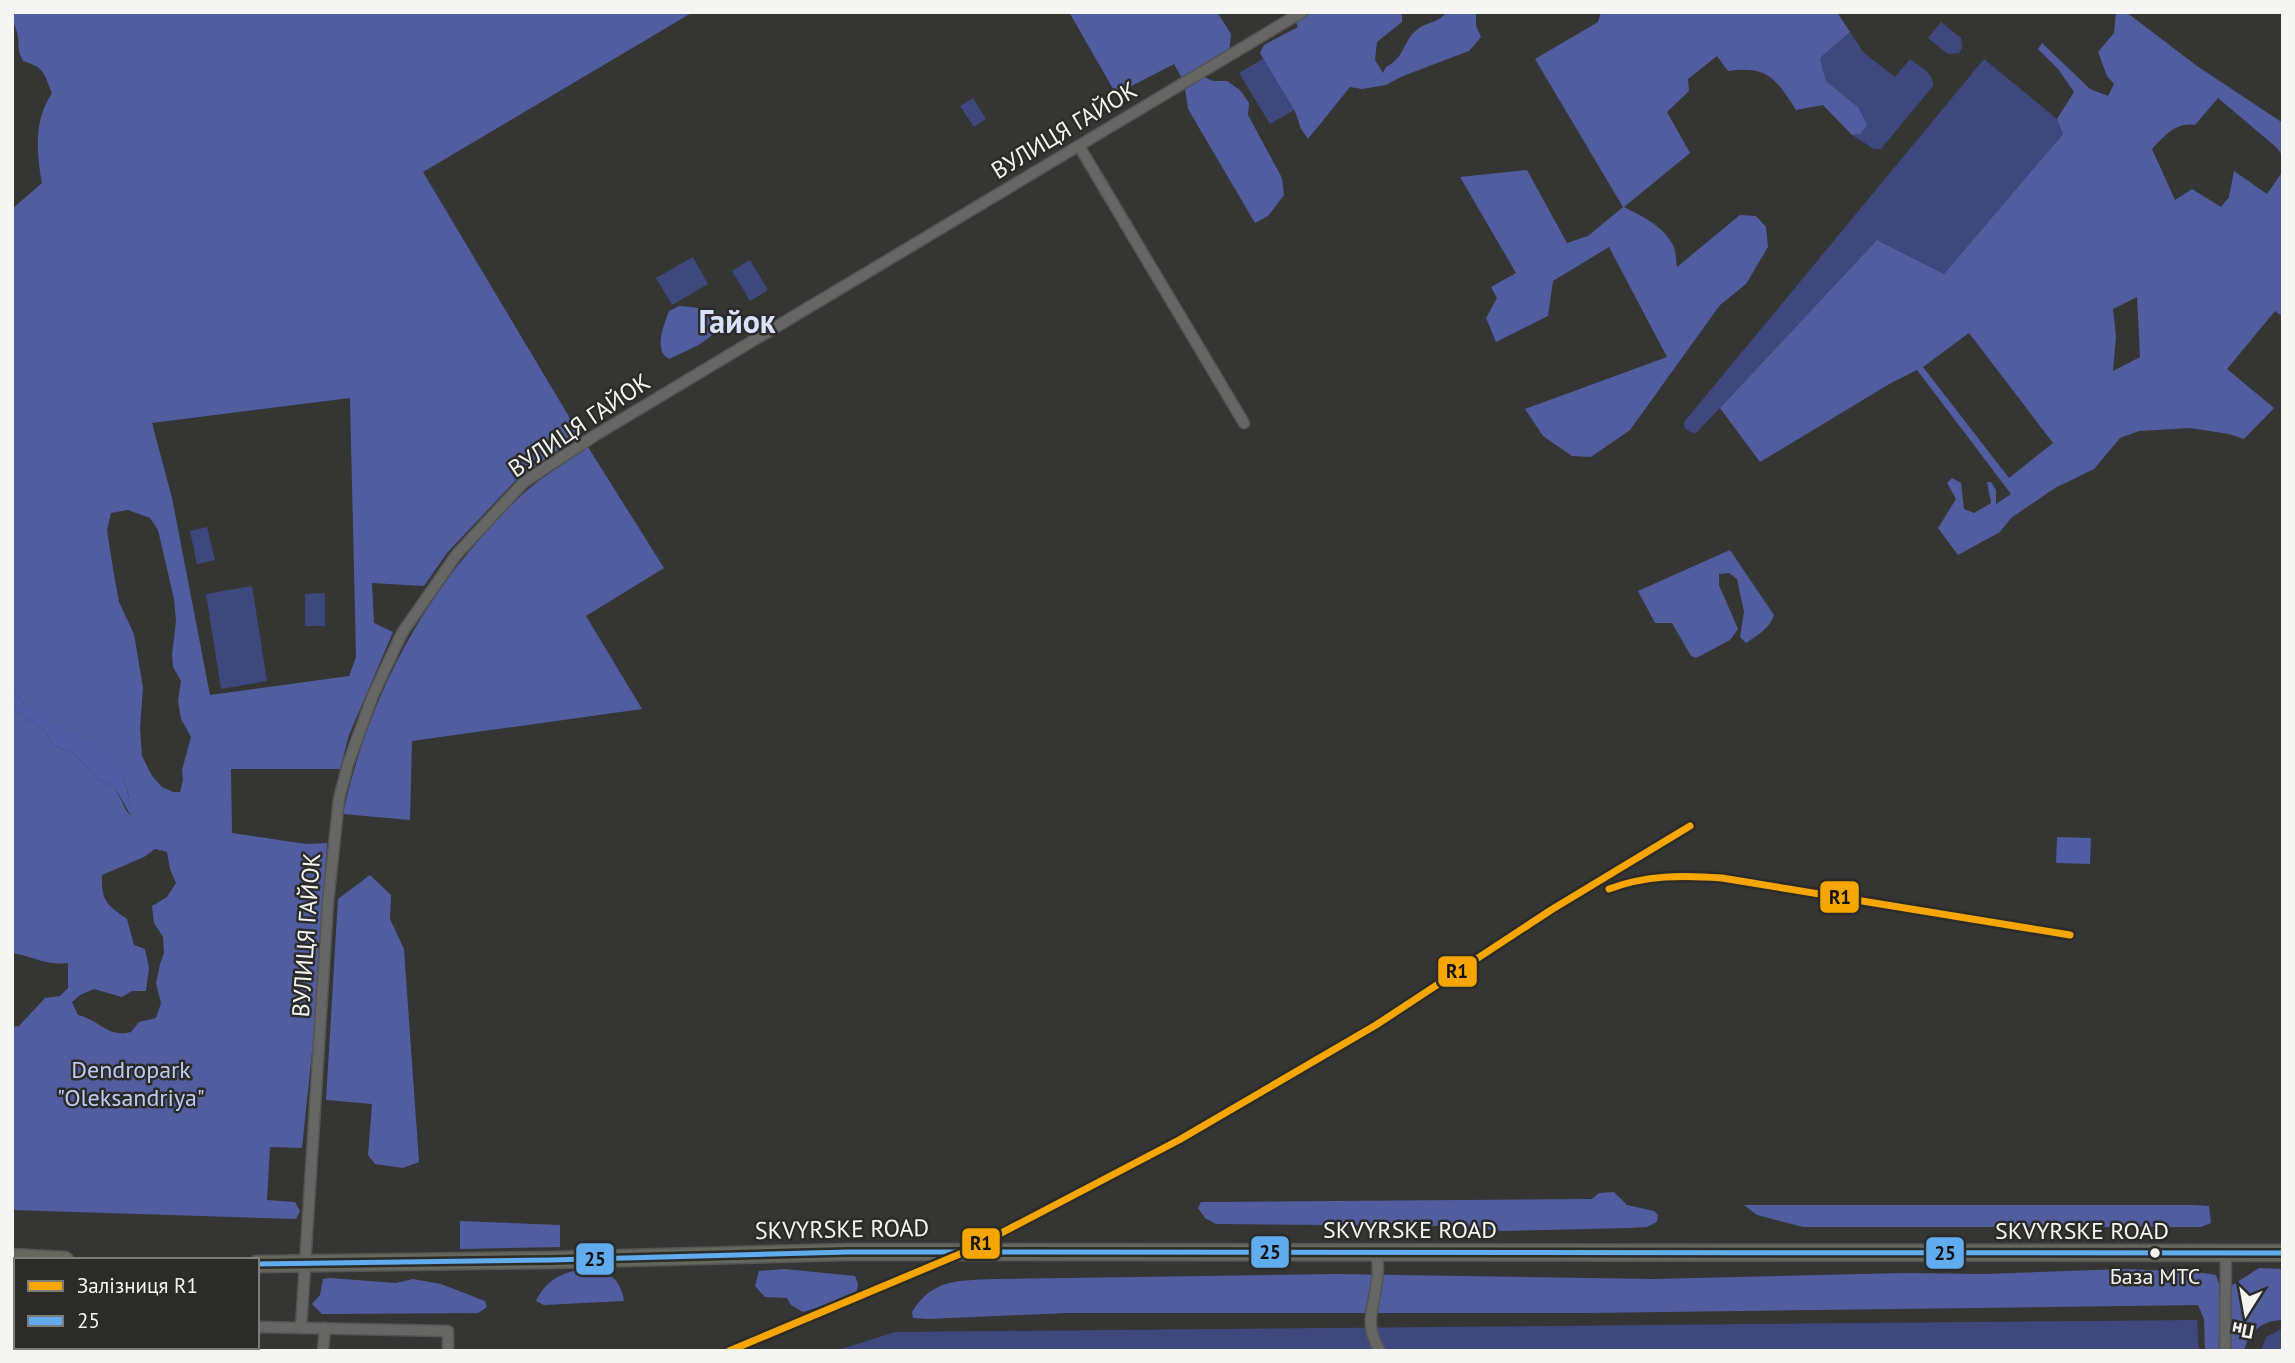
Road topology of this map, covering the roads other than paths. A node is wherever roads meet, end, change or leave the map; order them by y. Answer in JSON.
{"nodes":[{"id":1,"x":1302,"y":12,"type":"edge"},
{"id":2,"x":1079,"y":146,"type":"junction"},
{"id":3,"x":1244,"y":423,"type":"dead end"},
{"id":4,"x":1377,"y":1252,"type":"junction"},
{"id":5,"x":2226,"y":1253,"type":"junction"},
{"id":6,"x":2283,"y":1253,"type":"edge"},
{"id":7,"x":12,"y":1257,"type":"edge"},
{"id":8,"x":30,"y":1258,"type":"edge"},
{"id":9,"x":259,"y":1264,"type":"edge"},
{"id":10,"x":304,"y":1264,"type":"junction"},
{"id":11,"x":259,"y":1326,"type":"edge"},
{"id":12,"x":301,"y":1328,"type":"junction"},
{"id":13,"x":325,"y":1328,"type":"junction"},
{"id":14,"x":323,"y":1351,"type":"edge"},
{"id":15,"x":448,"y":1351,"type":"edge"},
{"id":16,"x":1380,"y":1351,"type":"edge"},
{"id":17,"x":2225,"y":1351,"type":"edge"}],
"edges":[{"from":1,"to":2,"type":"street","name":"ВУЛИЦЯ ГАЙОК"},
{"from":2,"to":3,"type":"street"},
{"from":2,"to":10,"type":"street","name":"ВУЛИЦЯ ГАЙОК"},
{"from":4,"to":5,"type":"main road","name":"SKVYRSKE ROAD"},
{"from":4,"to":10,"type":"main road","name":"SKVYRSKE ROAD"},
{"from":4,"to":16,"type":"street"},
{"from":5,"to":6,"type":"main road","name":"SKVYRSKE ROAD"},
{"from":5,"to":17,"type":"street"},
{"from":7,"to":8,"type":"main road"},
{"from":9,"to":10,"type":"main road","name":"SKVYRSKE ROAD"},
{"from":10,"to":12,"type":"street","name":"ВУЛИЦЯ ГАЙОК"},
{"from":11,"to":12,"type":"street"},
{"from":12,"to":13,"type":"street"},
{"from":13,"to":14,"type":"street"},
{"from":13,"to":15,"type":"street"}]}
